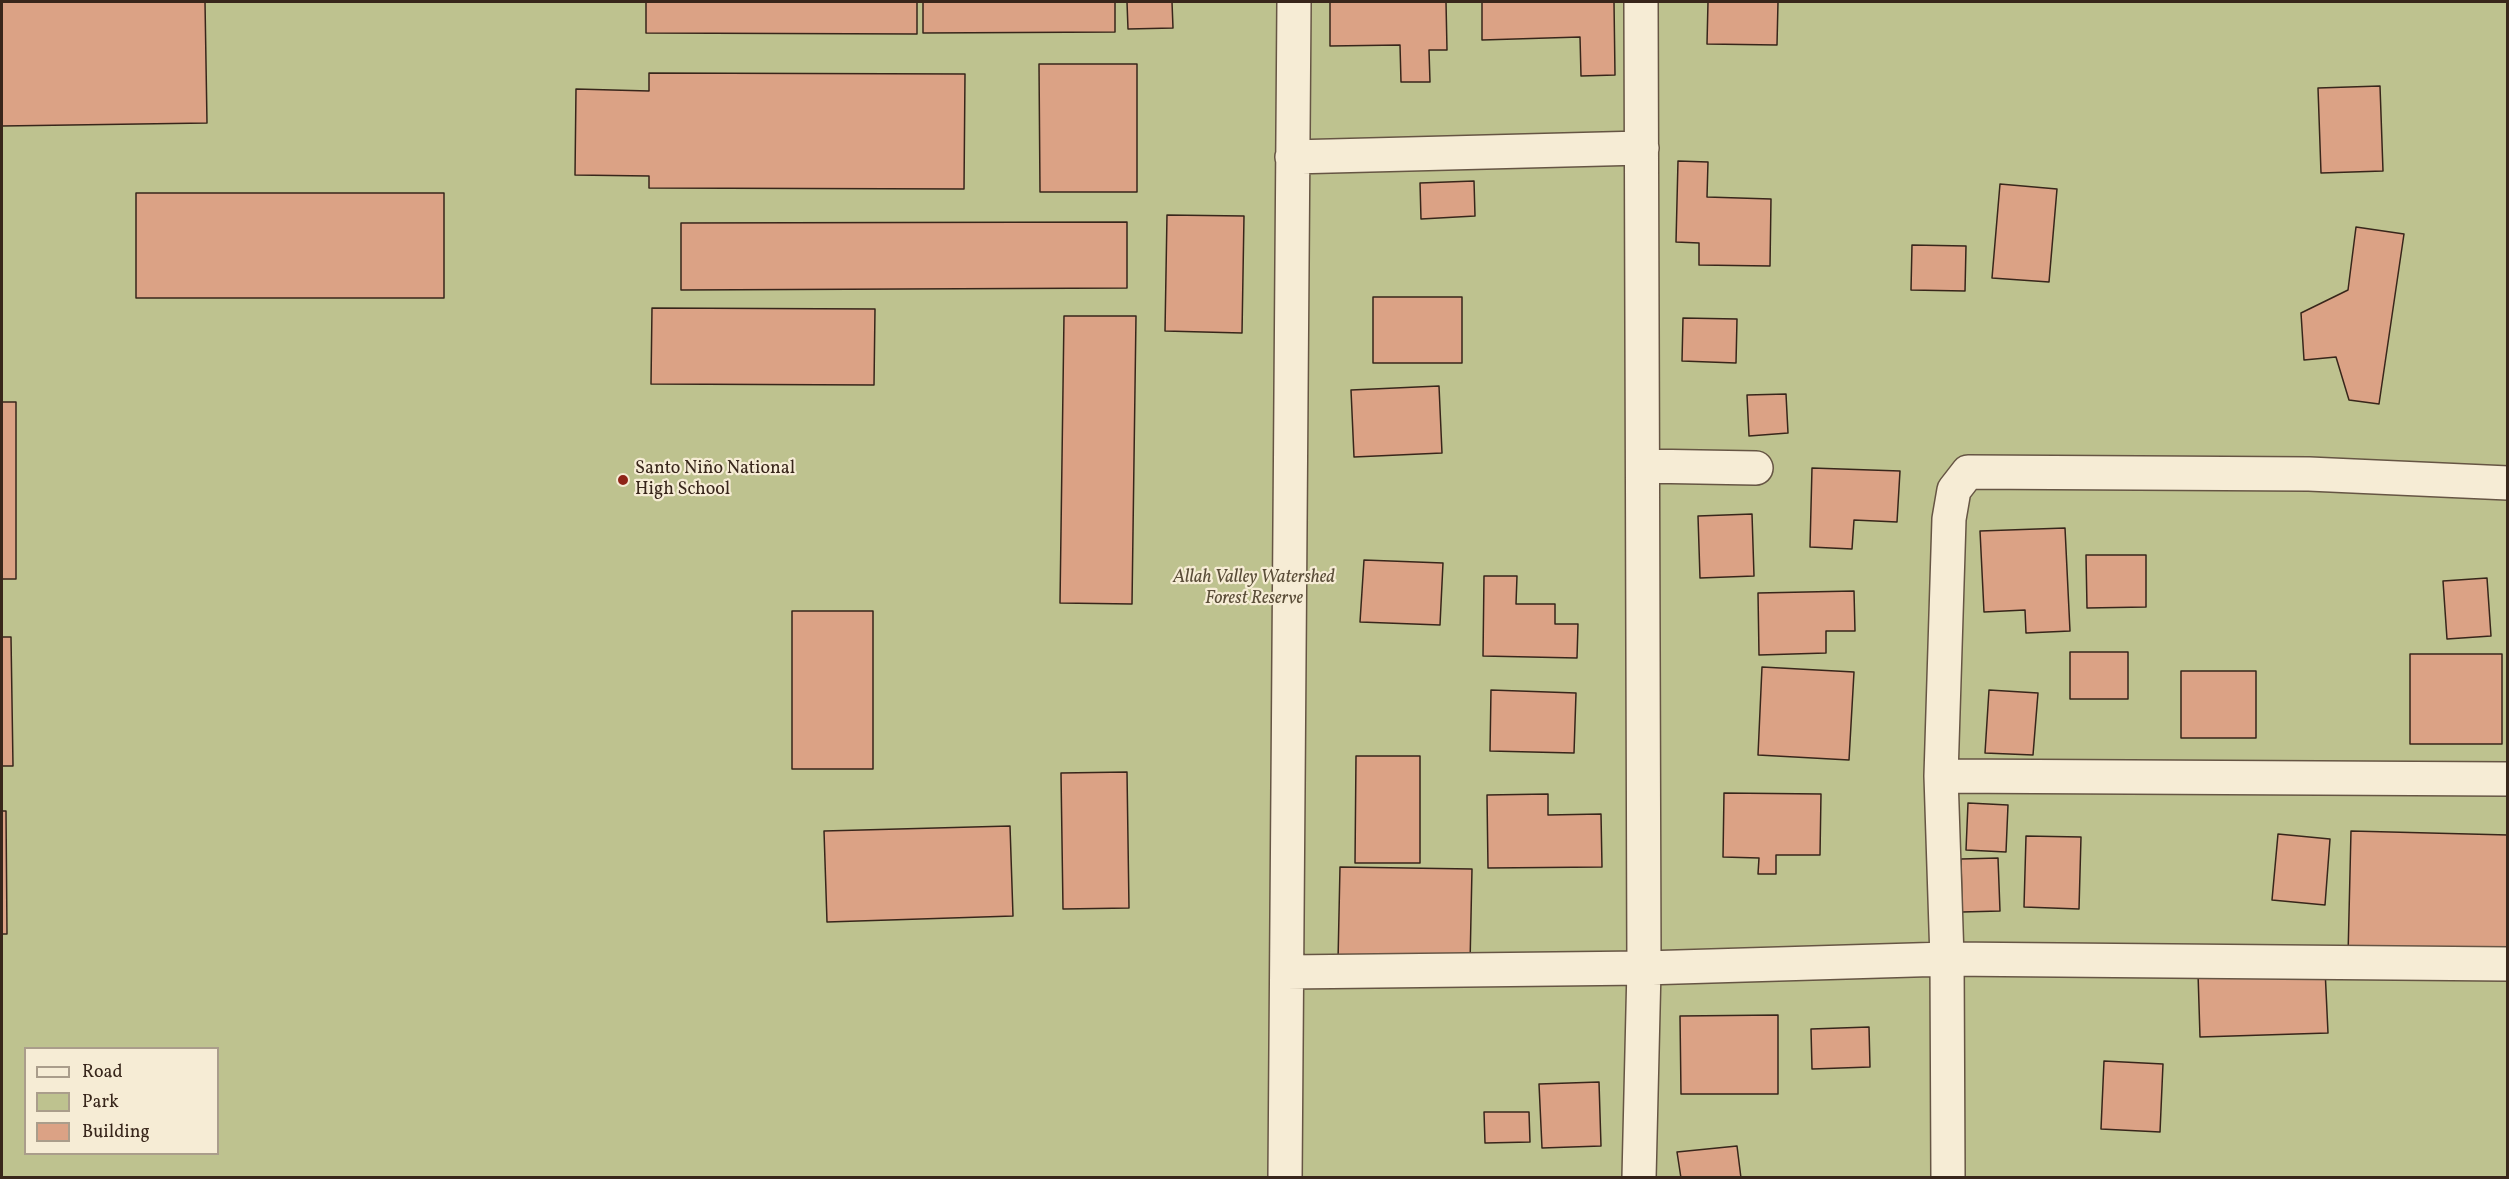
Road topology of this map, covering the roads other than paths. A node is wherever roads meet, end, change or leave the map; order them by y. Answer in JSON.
{"nodes":[{"id":1,"x":1294,"y":2,"type":"edge"},
{"id":2,"x":1641,"y":2,"type":"edge"},
{"id":3,"x":1642,"y":148,"type":"junction"},
{"id":4,"x":1292,"y":157,"type":"junction"},
{"id":5,"x":1643,"y":465,"type":"junction"},
{"id":6,"x":1756,"y":468,"type":"dead end"},
{"id":7,"x":2508,"y":483,"type":"edge"},
{"id":8,"x":1941,"y":776,"type":"junction"},
{"id":9,"x":2508,"y":778,"type":"edge"},
{"id":10,"x":1947,"y":958,"type":"junction"},
{"id":11,"x":2508,"y":964,"type":"edge"},
{"id":12,"x":1644,"y":968,"type":"junction"},
{"id":13,"x":1287,"y":972,"type":"junction"},
{"id":14,"x":1285,"y":1178,"type":"edge"},
{"id":15,"x":1639,"y":1178,"type":"edge"},
{"id":16,"x":1948,"y":1178,"type":"edge"}],
"edges":[{"from":1,"to":4,"type":"street"},
{"from":2,"to":3,"type":"street"},
{"from":3,"to":4,"type":"street"},
{"from":3,"to":5,"type":"street"},
{"from":4,"to":13,"type":"street"},
{"from":5,"to":6,"type":"street"},
{"from":5,"to":12,"type":"street"},
{"from":7,"to":8,"type":"street"},
{"from":8,"to":9,"type":"street"},
{"from":8,"to":10,"type":"street"},
{"from":10,"to":11,"type":"street"},
{"from":10,"to":12,"type":"street"},
{"from":10,"to":16,"type":"street"},
{"from":12,"to":13,"type":"street"},
{"from":12,"to":15,"type":"street"},
{"from":13,"to":14,"type":"street"}]}
